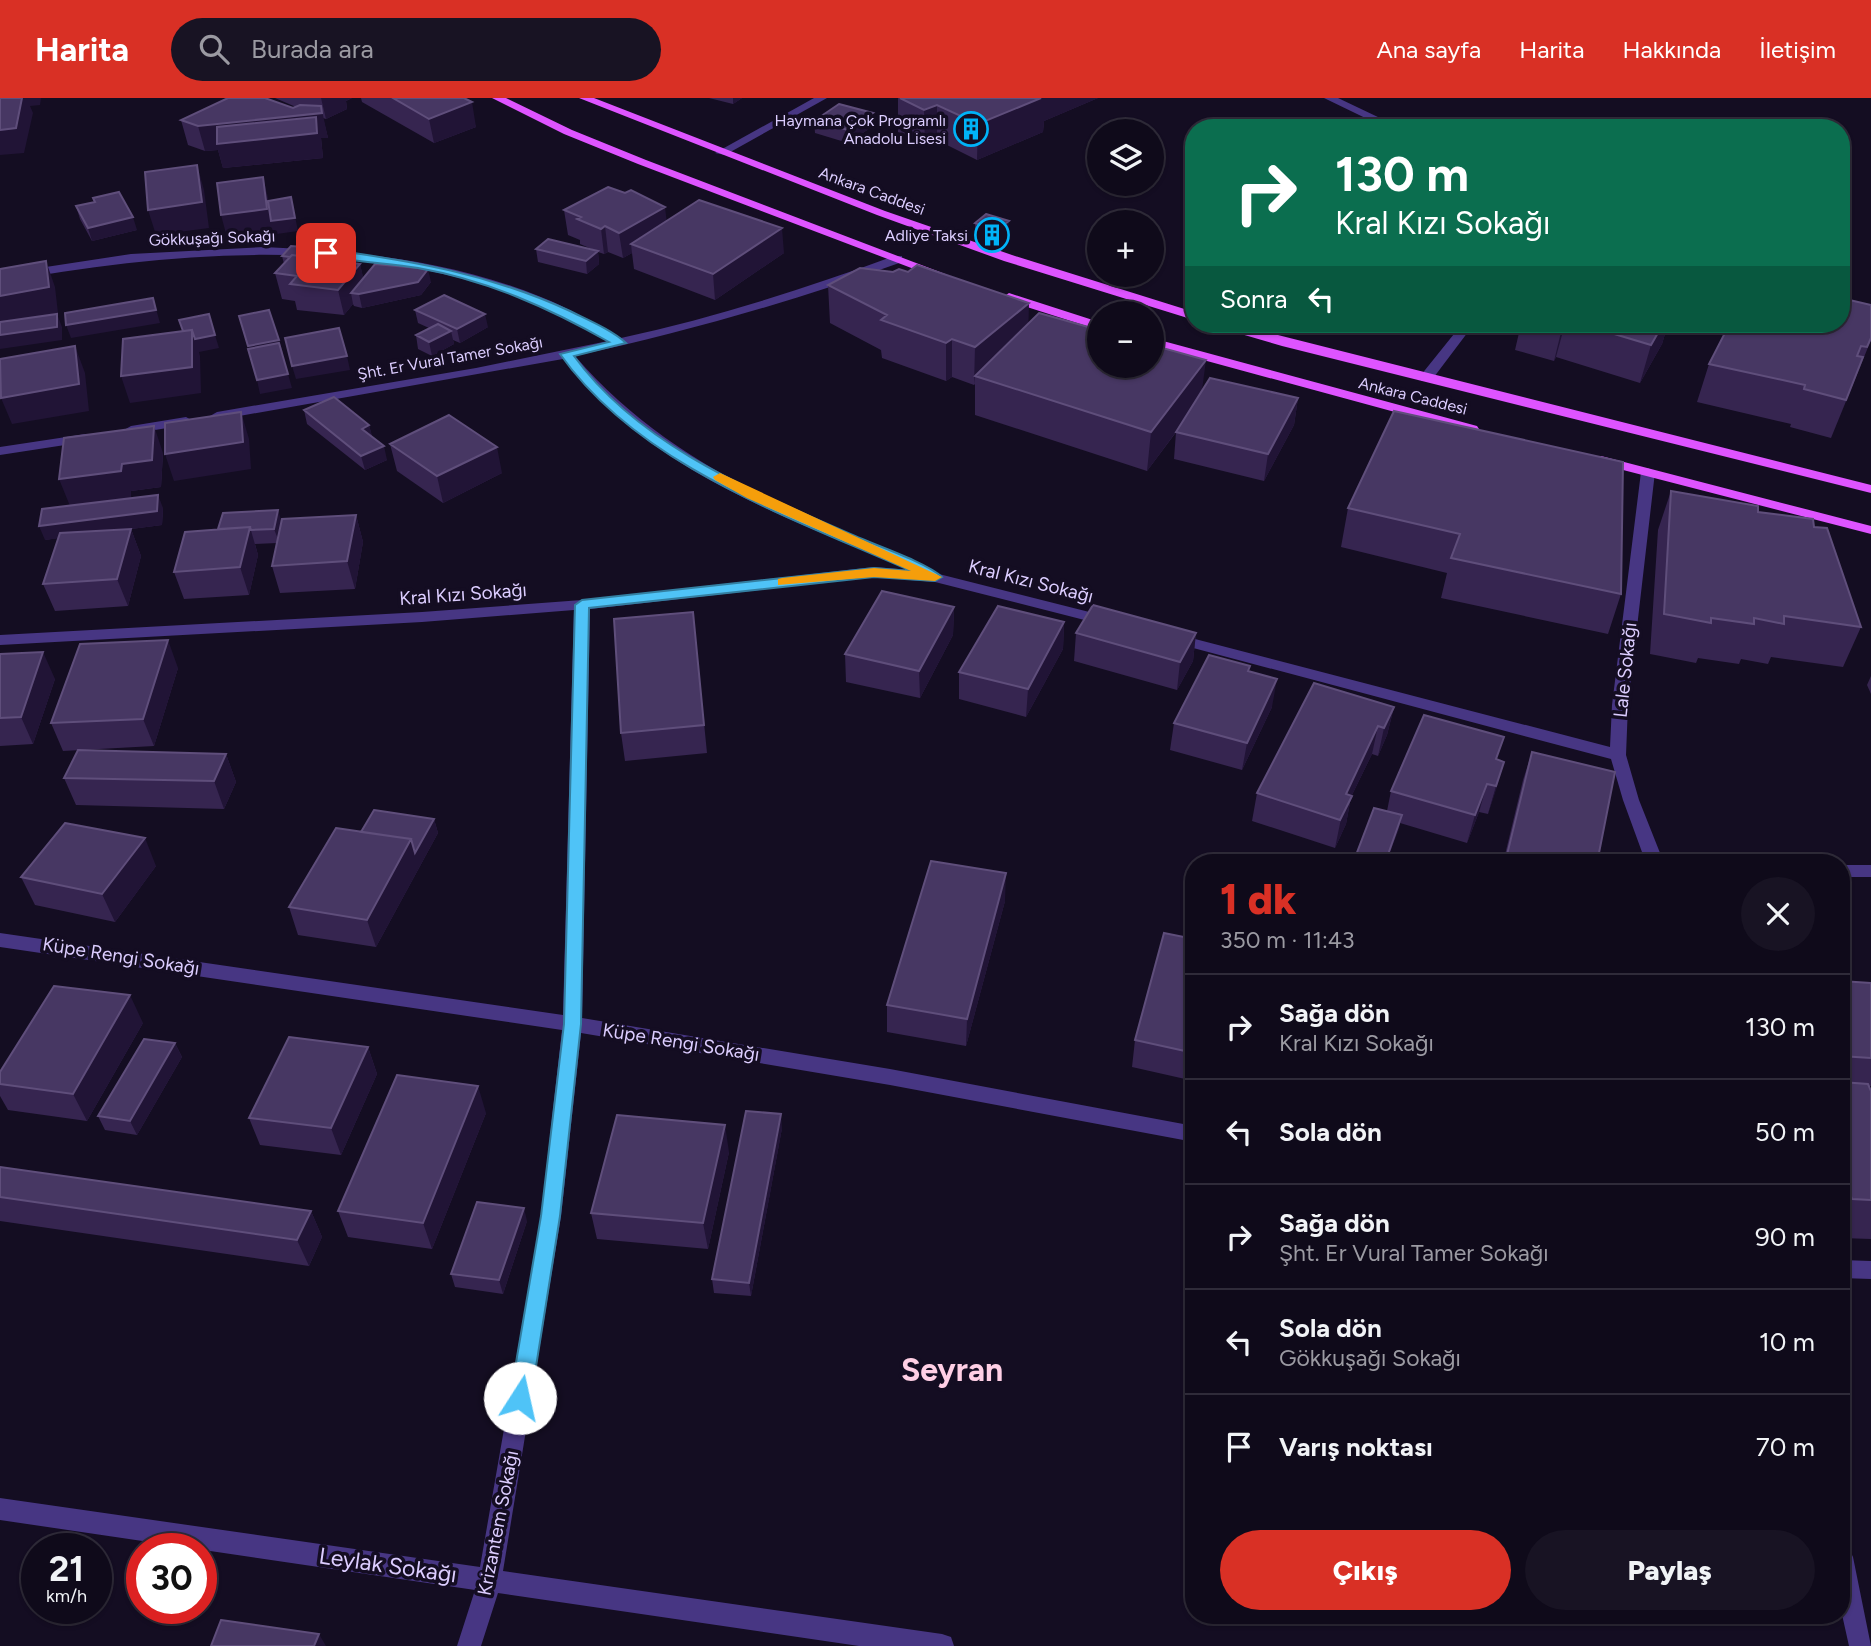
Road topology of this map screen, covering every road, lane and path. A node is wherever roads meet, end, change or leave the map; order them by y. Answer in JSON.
{"nodes":[{"id":1,"x":497,"y":98,"type":"edge"},
{"id":2,"x":584,"y":98,"type":"edge"},
{"id":3,"x":822,"y":98,"type":"edge"},
{"id":4,"x":1329,"y":98,"type":"edge"},
{"id":5,"x":1376,"y":119,"type":"edge"},
{"id":6,"x":721,"y":153,"type":"junction"},
{"id":7,"x":898,"y":259,"type":"junction"},
{"id":8,"x":0,"y":278,"type":"edge"},
{"id":9,"x":957,"y":280,"type":"edge"},
{"id":10,"x":993,"y":292,"type":"edge"},
{"id":11,"x":1185,"y":313,"type":"edge"},
{"id":12,"x":1087,"y":322,"type":"edge"},
{"id":13,"x":1255,"y":333,"type":"edge"},
{"id":14,"x":1461,"y":333,"type":"edge"},
{"id":15,"x":620,"y":343,"type":"junction"},
{"id":16,"x":1164,"y":345,"type":"edge"},
{"id":17,"x":566,"y":354,"type":"junction"},
{"id":18,"x":1426,"y":378,"type":"junction"},
{"id":19,"x":1486,"y":432,"type":"edge"},
{"id":20,"x":0,"y":451,"type":"edge"},
{"id":21,"x":1581,"y":455,"type":"edge"},
{"id":22,"x":1648,"y":472,"type":"junction"},
{"id":23,"x":1871,"y":489,"type":"edge"},
{"id":24,"x":1871,"y":530,"type":"edge"},
{"id":25,"x":935,"y":577,"type":"junction"},
{"id":26,"x":582,"y":605,"type":"junction"},
{"id":27,"x":1118,"y":623,"type":"edge"},
{"id":28,"x":1158,"y":634,"type":"edge"},
{"id":29,"x":0,"y":640,"type":"edge"},
{"id":30,"x":1618,"y":755,"type":"junction"},
{"id":31,"x":1652,"y":854,"type":"edge"},
{"id":32,"x":1850,"y":871,"type":"edge"},
{"id":33,"x":1871,"y":871,"type":"edge"},
{"id":34,"x":0,"y":940,"type":"edge"},
{"id":35,"x":572,"y":1024,"type":"junction"},
{"id":36,"x":1185,"y":1133,"type":"edge"},
{"id":37,"x":1850,"y":1269,"type":"edge"},
{"id":38,"x":1871,"y":1270,"type":"edge"},
{"id":39,"x":0,"y":1509,"type":"edge"},
{"id":40,"x":490,"y":1580,"type":"junction"},
{"id":41,"x":1850,"y":1597,"type":"edge"},
{"id":42,"x":469,"y":1646,"type":"edge"},
{"id":43,"x":942,"y":1646,"type":"edge"},
{"id":44,"x":1861,"y":1646,"type":"edge"}],
"edges":[{"from":1,"to":7,"type":"main road"},
{"from":2,"to":6,"type":"main road","name":"Ankara Caddesi"},
{"from":3,"to":6,"type":"street"},
{"from":4,"to":5,"type":"street"},
{"from":6,"to":11,"type":"main road","name":"Ankara Caddesi"},
{"from":7,"to":9,"type":"main road"},
{"from":7,"to":15,"type":"street","name":"Şht. Er Vural Tamer Sokağı"},
{"from":8,"to":15,"type":"street","name":"Gökkuşağı Sokağı"},
{"from":10,"to":12,"type":"main road"},
{"from":13,"to":18,"type":"main road","name":"Ankara Caddesi"},
{"from":14,"to":18,"type":"street"},
{"from":15,"to":17,"type":"street","name":"Şht. Er Vural Tamer Sokağı"},
{"from":16,"to":19,"type":"main road","name":"Ankara Caddesi"},
{"from":17,"to":20,"type":"street","name":"Şht. Er Vural Tamer Sokağı"},
{"from":17,"to":25,"type":"street"},
{"from":18,"to":23,"type":"main road","name":"Ankara Caddesi"},
{"from":21,"to":22,"type":"main road"},
{"from":22,"to":24,"type":"main road"},
{"from":22,"to":30,"type":"street","name":"Lale Sokağı"},
{"from":25,"to":26,"type":"street","name":"Kral Kızı Sokağı"},
{"from":25,"to":27,"type":"street","name":"Kral Kızı Sokağı"},
{"from":26,"to":29,"type":"street","name":"Kral Kızı Sokağı"},
{"from":26,"to":35,"type":"street","name":"Krizantem Sokağı"},
{"from":28,"to":30,"type":"street"},
{"from":30,"to":31,"type":"street","name":"Lale Sokağı"},
{"from":32,"to":33,"type":"street"},
{"from":34,"to":35,"type":"street","name":"Küpe Rengi Sokağı"},
{"from":35,"to":36,"type":"street","name":"Küpe Rengi Sokağı"},
{"from":35,"to":40,"type":"street","name":"Krizantem Sokağı"},
{"from":37,"to":38,"type":"street"},
{"from":39,"to":40,"type":"street","name":"Leylak Sokağı"},
{"from":40,"to":42,"type":"street","name":"Krizantem Sokağı"},
{"from":40,"to":43,"type":"street","name":"Leylak Sokağı"},
{"from":41,"to":44,"type":"street"}]}
